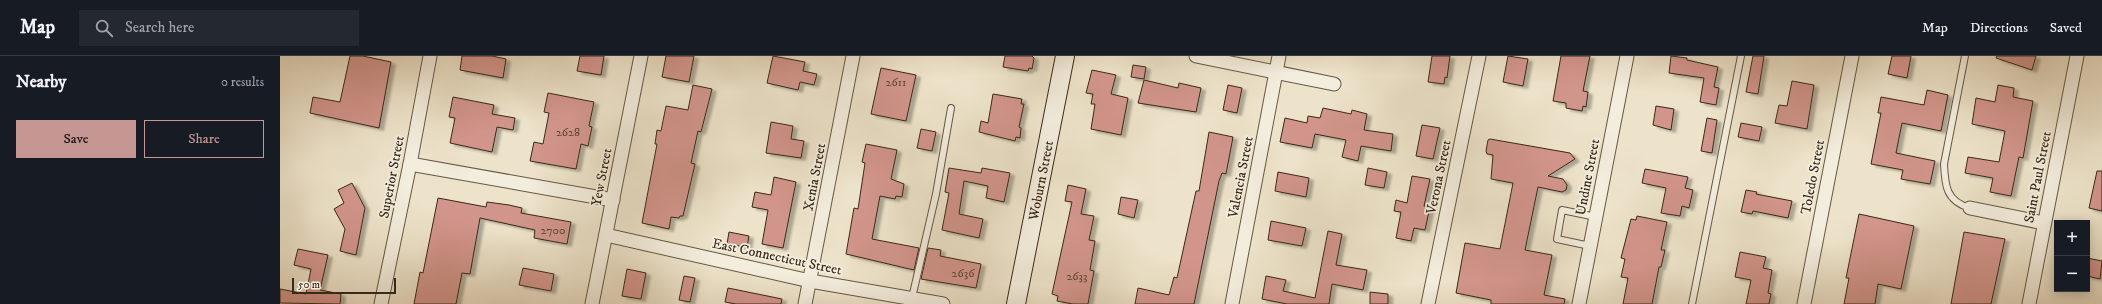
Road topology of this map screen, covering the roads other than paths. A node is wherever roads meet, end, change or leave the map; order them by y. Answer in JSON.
{"nodes":[{"id":1,"x":430,"y":56,"type":"edge"},
{"id":2,"x":641,"y":56,"type":"edge"},
{"id":3,"x":853,"y":56,"type":"edge"},
{"id":4,"x":1065,"y":56,"type":"edge"},
{"id":5,"x":1196,"y":56,"type":"edge"},
{"id":6,"x":1279,"y":56,"type":"edge"},
{"id":7,"x":1479,"y":56,"type":"edge"},
{"id":8,"x":1627,"y":56,"type":"edge"},
{"id":9,"x":1741,"y":56,"type":"edge"},
{"id":10,"x":1852,"y":56,"type":"edge"},
{"id":11,"x":1965,"y":56,"type":"edge"},
{"id":12,"x":2077,"y":56,"type":"edge"},
{"id":13,"x":1276,"y":72,"type":"junction"},
{"id":14,"x":1334,"y":84,"type":"dead end"},
{"id":15,"x":951,"y":108,"type":"dead end"},
{"id":16,"x":410,"y":164,"type":"junction"},
{"id":17,"x":613,"y":200,"type":"junction"},
{"id":18,"x":1970,"y":208,"type":"joint"},
{"id":19,"x":1596,"y":217,"type":"junction"},
{"id":20,"x":2044,"y":223,"type":"junction"},
{"id":21,"x":606,"y":235,"type":"junction"},
{"id":22,"x":1590,"y":246,"type":"junction"},
{"id":23,"x":810,"y":281,"type":"junction"},
{"id":24,"x":912,"y":298,"type":"junction"},
{"id":25,"x":381,"y":304,"type":"edge"},
{"id":26,"x":592,"y":304,"type":"edge"},
{"id":27,"x":805,"y":304,"type":"edge"},
{"id":28,"x":943,"y":304,"type":"edge"},
{"id":29,"x":1016,"y":304,"type":"edge"},
{"id":30,"x":1232,"y":304,"type":"edge"},
{"id":31,"x":1428,"y":304,"type":"edge"},
{"id":32,"x":1579,"y":304,"type":"edge"},
{"id":33,"x":1692,"y":304,"type":"edge"},
{"id":34,"x":1804,"y":304,"type":"edge"},
{"id":35,"x":2029,"y":304,"type":"edge"}],
"edges":[{"from":1,"to":16,"type":"street","name":"Superior Street"},
{"from":2,"to":17,"type":"street","name":"Yew Street"},
{"from":3,"to":23,"type":"street","name":"Xenia Street"},
{"from":4,"to":29,"type":"main road","name":"Woburn Street"},
{"from":5,"to":13,"type":"street"},
{"from":6,"to":13,"type":"street","name":"Valencia Street"},
{"from":7,"to":31,"type":"street","name":"Verona Street"},
{"from":8,"to":19,"type":"street","name":"Undine Street"},
{"from":9,"to":33,"type":"lane"},
{"from":10,"to":34,"type":"street","name":"Toledo Street"},
{"from":11,"to":18,"type":"lane"},
{"from":12,"to":20,"type":"street","name":"Saint Paul Street"},
{"from":13,"to":14,"type":"street"},
{"from":13,"to":30,"type":"street","name":"Valencia Street"},
{"from":15,"to":24,"type":"lane"},
{"from":16,"to":17,"type":"street"},
{"from":16,"to":25,"type":"street","name":"Superior Street"},
{"from":17,"to":21,"type":"street","name":"Yew Street"},
{"from":18,"to":20,"type":"street"},
{"from":19,"to":22,"type":"street","name":"Undine Street"},
{"from":19,"to":22,"type":"lane"},
{"from":20,"to":35,"type":"street","name":"Saint Paul Street"},
{"from":21,"to":23,"type":"street","name":"East Connecticut Street"},
{"from":21,"to":26,"type":"street","name":"Yew Street"},
{"from":22,"to":32,"type":"street","name":"Undine Street"},
{"from":23,"to":24,"type":"street","name":"East Connecticut Street"},
{"from":23,"to":27,"type":"street","name":"Xenia Street"},
{"from":24,"to":28,"type":"street","name":"East Connecticut Street"}]}
